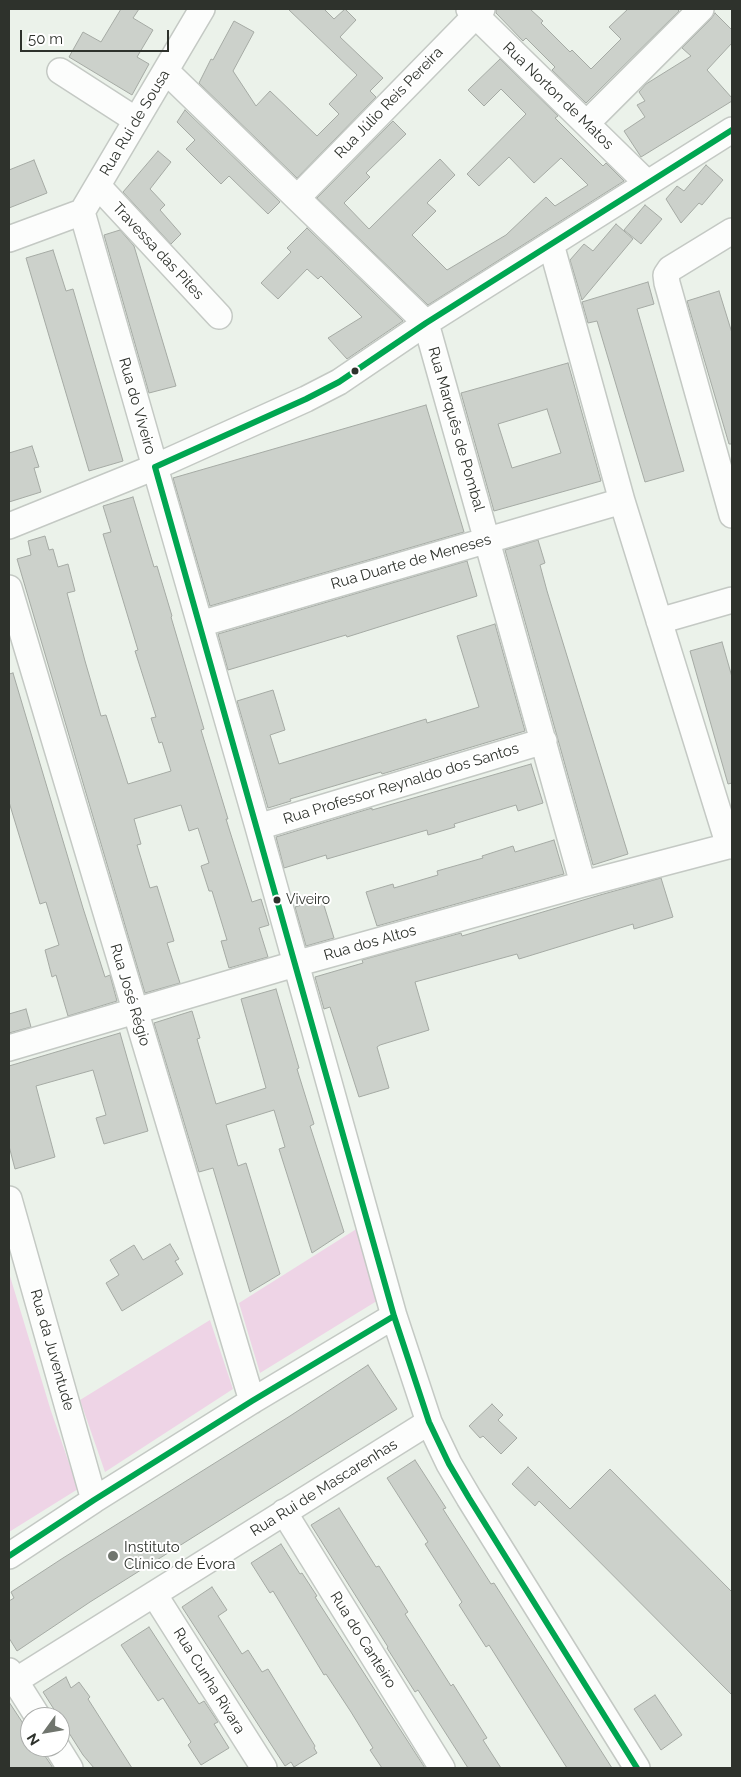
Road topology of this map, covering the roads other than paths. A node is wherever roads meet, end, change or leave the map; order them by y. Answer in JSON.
{"nodes":[{"id":1,"x":202,"y":9,"type":"edge"},
{"id":2,"x":700,"y":9,"type":"edge"},
{"id":3,"x":475,"y":11,"type":"edge"},
{"id":4,"x":60,"y":71,"type":"dead end"},
{"id":5,"x":166,"y":71,"type":"junction"},
{"id":6,"x":136,"y":120,"type":"junction"},
{"id":7,"x":587,"y":123,"type":"junction"},
{"id":8,"x":732,"y":130,"type":"edge"},
{"id":9,"x":647,"y":183,"type":"junction"},
{"id":10,"x":98,"y":186,"type":"junction"},
{"id":11,"x":297,"y":198,"type":"junction"},
{"id":12,"x":82,"y":212,"type":"junction"},
{"id":13,"x":732,"y":231,"type":"edge"},
{"id":14,"x":9,"y":239,"type":"edge"},
{"id":15,"x":551,"y":244,"type":"junction"},
{"id":16,"x":219,"y":316,"type":"dead end"},
{"id":17,"x":426,"y":323,"type":"junction"},
{"id":18,"x":155,"y":467,"type":"junction"},
{"id":19,"x":622,"y":501,"type":"junction"},
{"id":20,"x":732,"y":515,"type":"edge"},
{"id":21,"x":9,"y":526,"type":"edge"},
{"id":22,"x":487,"y":540,"type":"junction"},
{"id":23,"x":9,"y":588,"type":"edge"},
{"id":24,"x":732,"y":600,"type":"edge"},
{"id":25,"x":659,"y":622,"type":"junction"},
{"id":26,"x":200,"y":624,"type":"junction"},
{"id":27,"x":544,"y":742,"type":"junction"},
{"id":28,"x":258,"y":827,"type":"junction"},
{"id":29,"x":731,"y":846,"type":"edge"},
{"id":30,"x":583,"y":884,"type":"junction"},
{"id":31,"x":295,"y":964,"type":"junction"},
{"id":32,"x":134,"y":1012,"type":"junction"},
{"id":33,"x":9,"y":1048,"type":"edge"},
{"id":34,"x":9,"y":1199,"type":"edge"},
{"id":35,"x":394,"y":1316,"type":"junction"},
{"id":36,"x":252,"y":1402,"type":"junction"},
{"id":37,"x":429,"y":1422,"type":"junction"},
{"id":38,"x":94,"y":1500,"type":"junction"},
{"id":39,"x":284,"y":1512,"type":"junction"},
{"id":40,"x":9,"y":1556,"type":"edge"},
{"id":41,"x":154,"y":1594,"type":"junction"},
{"id":42,"x":12,"y":1676,"type":"edge"},
{"id":43,"x":32,"y":1707,"type":"edge"},
{"id":44,"x":63,"y":1757,"type":"edge"},
{"id":45,"x":70,"y":1768,"type":"edge"},
{"id":46,"x":264,"y":1768,"type":"edge"},
{"id":47,"x":442,"y":1768,"type":"edge"},
{"id":48,"x":637,"y":1768,"type":"edge"}],
"edges":[{"from":1,"to":5,"type":"street","name":"Rua Rui de Sousa"},
{"from":2,"to":7,"type":"street"},
{"from":3,"to":7,"type":"street","name":"Rua Norton de Matos"},
{"from":3,"to":11,"type":"street","name":"Rua Júlio Reis Pereira"},
{"from":4,"to":6,"type":"street"},
{"from":5,"to":6,"type":"street","name":"Rua Rui de Sousa"},
{"from":5,"to":11,"type":"street"},
{"from":6,"to":10,"type":"street","name":"Rua Rui de Sousa"},
{"from":7,"to":9,"type":"street","name":"Rua Norton de Matos"},
{"from":8,"to":9,"type":"street"},
{"from":9,"to":15,"type":"street"},
{"from":10,"to":12,"type":"street","name":"Rua Rui de Sousa"},
{"from":10,"to":16,"type":"street","name":"Travessa das Pites"},
{"from":11,"to":17,"type":"street"},
{"from":12,"to":14,"type":"street"},
{"from":12,"to":18,"type":"street","name":"Rua do Viveiro"},
{"from":13,"to":20,"type":"street"},
{"from":15,"to":17,"type":"street"},
{"from":15,"to":19,"type":"street"},
{"from":17,"to":18,"type":"street"},
{"from":17,"to":22,"type":"street","name":"Rua Marquês de Pombal"},
{"from":18,"to":21,"type":"street"},
{"from":18,"to":26,"type":"street","name":"Rua do Viveiro"},
{"from":19,"to":22,"type":"street","name":"Rua Duarte de Meneses"},
{"from":19,"to":25,"type":"street"},
{"from":22,"to":26,"type":"street","name":"Rua Duarte de Meneses"},
{"from":22,"to":27,"type":"street","name":"Rua Marquês de Pombal"},
{"from":23,"to":32,"type":"street","name":"Rua José Régio"},
{"from":24,"to":25,"type":"street"},
{"from":25,"to":29,"type":"street"},
{"from":26,"to":28,"type":"street","name":"Rua do Viveiro"},
{"from":27,"to":28,"type":"street","name":"Rua Professor Reynaldo dos Santos"},
{"from":27,"to":30,"type":"street","name":"Rua Marquês de Pombal"},
{"from":28,"to":31,"type":"street","name":"Rua do Viveiro"},
{"from":29,"to":30,"type":"street","name":"Rua dos Altos"},
{"from":30,"to":31,"type":"street","name":"Rua dos Altos"},
{"from":31,"to":32,"type":"street","name":"Rua dos Altos"},
{"from":31,"to":35,"type":"street","name":"Rua do Viveiro"},
{"from":32,"to":33,"type":"street","name":"Rua dos Altos"},
{"from":32,"to":36,"type":"street","name":"Rua José Régio"},
{"from":34,"to":38,"type":"street","name":"Rua da Juventude"},
{"from":35,"to":36,"type":"street"},
{"from":35,"to":37,"type":"street","name":"Rua do Viveiro"},
{"from":36,"to":38,"type":"street"},
{"from":37,"to":39,"type":"street","name":"Rua Rui de Mascarenhas"},
{"from":37,"to":48,"type":"street","name":"Rua do Viveiro"},
{"from":38,"to":40,"type":"street"},
{"from":39,"to":41,"type":"street","name":"Rua Rui de Mascarenhas"},
{"from":39,"to":47,"type":"street","name":"Rua do Canteiro"},
{"from":41,"to":42,"type":"street","name":"Rua Rui de Mascarenhas"},
{"from":41,"to":46,"type":"street","name":"Rua Cunha Rivara"},
{"from":42,"to":43,"type":"street"},
{"from":44,"to":45,"type":"street"}]}
